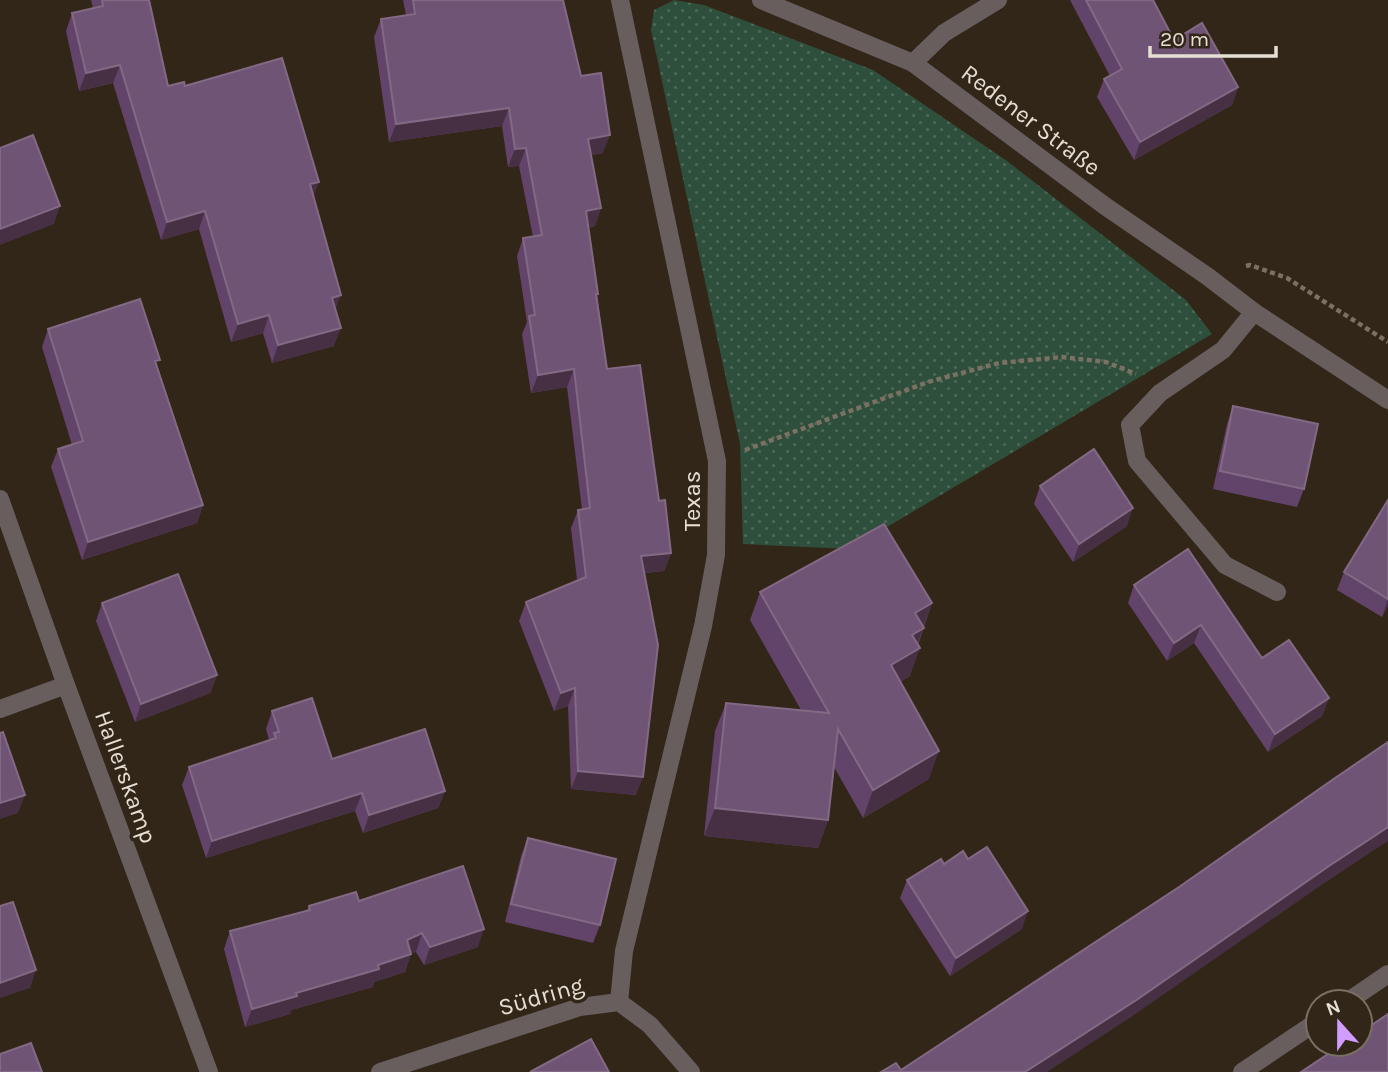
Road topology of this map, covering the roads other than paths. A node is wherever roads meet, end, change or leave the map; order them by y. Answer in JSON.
{"nodes":[{"id":1,"x":620,"y":0,"type":"edge"},
{"id":2,"x":761,"y":0,"type":"edge"},
{"id":3,"x":998,"y":0,"type":"edge"},
{"id":4,"x":913,"y":63,"type":"junction"},
{"id":5,"x":1254,"y":312,"type":"junction"},
{"id":6,"x":1388,"y":400,"type":"edge"},
{"id":7,"x":0,"y":499,"type":"edge"},
{"id":8,"x":1277,"y":592,"type":"dead end"},
{"id":9,"x":66,"y":685,"type":"junction"},
{"id":10,"x":0,"y":709,"type":"edge"},
{"id":11,"x":1388,"y":974,"type":"edge"},
{"id":12,"x":1368,"y":988,"type":"edge"},
{"id":13,"x":619,"y":1002,"type":"junction"},
{"id":14,"x":1304,"y":1030,"type":"edge"},
{"id":15,"x":209,"y":1072,"type":"edge"},
{"id":16,"x":380,"y":1072,"type":"edge"},
{"id":17,"x":691,"y":1072,"type":"edge"},
{"id":18,"x":1242,"y":1072,"type":"edge"}],
"edges":[{"from":1,"to":13,"type":"street","name":"Texas"},
{"from":2,"to":4,"type":"street","name":"Redener Straße"},
{"from":3,"to":4,"type":"street"},
{"from":4,"to":5,"type":"street","name":"Redener Straße"},
{"from":5,"to":6,"type":"street","name":"Redener Straße"},
{"from":5,"to":8,"type":"street"},
{"from":7,"to":9,"type":"street","name":"Hallerskamp"},
{"from":9,"to":10,"type":"street"},
{"from":9,"to":15,"type":"street","name":"Hallerskamp"},
{"from":11,"to":12,"type":"street"},
{"from":13,"to":16,"type":"street","name":"Südring"},
{"from":13,"to":17,"type":"street","name":"Südring"},
{"from":14,"to":18,"type":"street"}]}
